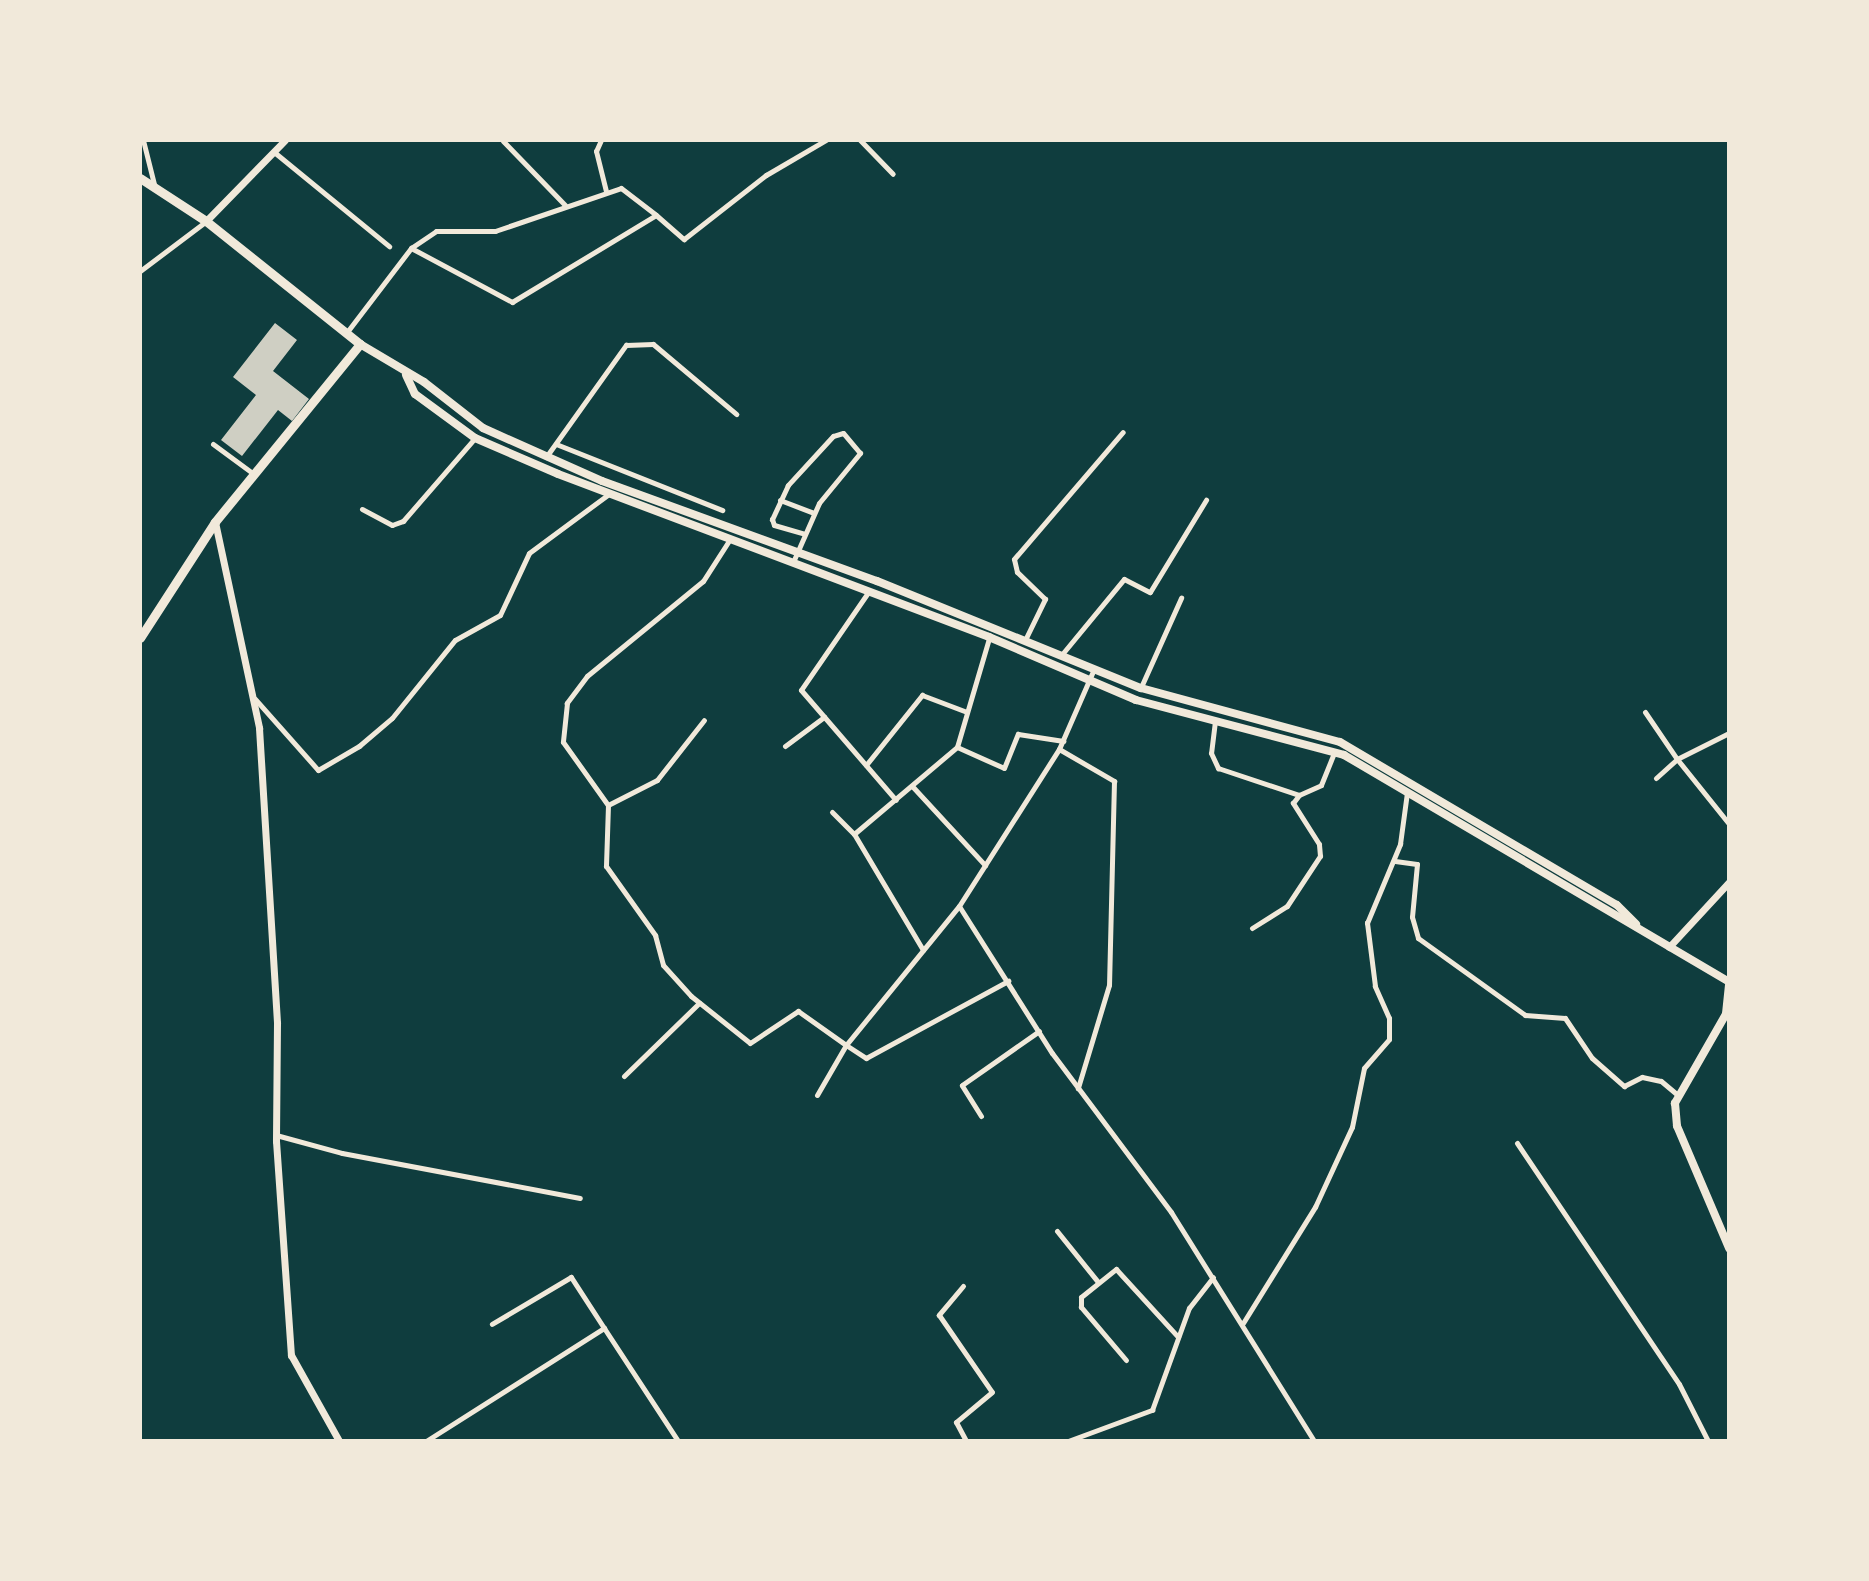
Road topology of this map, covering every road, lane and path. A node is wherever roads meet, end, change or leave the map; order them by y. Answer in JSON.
{"nodes":[{"id":1,"x":143,"y":140,"type":"edge"},
{"id":2,"x":285,"y":140,"type":"edge"},
{"id":3,"x":601,"y":140,"type":"edge"},
{"id":4,"x":826,"y":140,"type":"edge"},
{"id":5,"x":860,"y":140,"type":"edge"},
{"id":6,"x":503,"y":141,"type":"edge"},
{"id":7,"x":274,"y":152,"type":"junction"},
{"id":8,"x":893,"y":174,"type":"dead end"},
{"id":9,"x":140,"y":178,"type":"edge"},
{"id":10,"x":154,"y":184,"type":"junction"},
{"id":11,"x":606,"y":191,"type":"junction"},
{"id":12,"x":565,"y":205,"type":"junction"},
{"id":13,"x":656,"y":215,"type":"junction"},
{"id":14,"x":206,"y":221,"type":"junction"},
{"id":15,"x":389,"y":246,"type":"dead end"},
{"id":16,"x":411,"y":248,"type":"junction"},
{"id":17,"x":140,"y":271,"type":"edge"},
{"id":18,"x":346,"y":333,"type":"junction"},
{"id":19,"x":360,"y":344,"type":"junction"},
{"id":20,"x":406,"y":375,"type":"junction"},
{"id":21,"x":736,"y":414,"type":"dead end"},
{"id":22,"x":1123,"y":432,"type":"dead end"},
{"id":23,"x":475,"y":438,"type":"junction"},
{"id":24,"x":213,"y":444,"type":"dead end"},
{"id":25,"x":556,"y":444,"type":"junction"},
{"id":26,"x":546,"y":458,"type":"junction"},
{"id":27,"x":256,"y":475,"type":"junction"},
{"id":28,"x":611,"y":489,"type":"junction"},
{"id":29,"x":780,"y":500,"type":"junction"},
{"id":30,"x":1206,"y":500,"type":"dead end"},
{"id":31,"x":362,"y":509,"type":"dead end"},
{"id":32,"x":722,"y":510,"type":"dead end"},
{"id":33,"x":814,"y":513,"type":"junction"},
{"id":34,"x":215,"y":522,"type":"junction"},
{"id":35,"x":772,"y":522,"type":"junction"},
{"id":36,"x":805,"y":534,"type":"junction"},
{"id":37,"x":731,"y":539,"type":"junction"},
{"id":38,"x":765,"y":540,"type":"junction"},
{"id":39,"x":797,"y":552,"type":"junction"},
{"id":40,"x":793,"y":562,"type":"junction"},
{"id":41,"x":870,"y":591,"type":"junction"},
{"id":42,"x":1181,"y":598,"type":"dead end"},
{"id":43,"x":989,"y":637,"type":"junction"},
{"id":44,"x":140,"y":638,"type":"edge"},
{"id":45,"x":1025,"y":640,"type":"junction"},
{"id":46,"x":1063,"y":653,"type":"junction"},
{"id":47,"x":1094,"y":668,"type":"junction"},
{"id":48,"x":1089,"y":681,"type":"junction"},
{"id":49,"x":1141,"y":688,"type":"junction"},
{"id":50,"x":255,"y":699,"type":"junction"},
{"id":51,"x":967,"y":712,"type":"junction"},
{"id":52,"x":1645,"y":712,"type":"dead end"},
{"id":53,"x":824,"y":717,"type":"junction"},
{"id":54,"x":1215,"y":719,"type":"junction"},
{"id":55,"x":704,"y":720,"type":"dead end"},
{"id":56,"x":1729,"y":733,"type":"edge"},
{"id":57,"x":1063,"y":741,"type":"junction"},
{"id":58,"x":785,"y":746,"type":"dead end"},
{"id":59,"x":957,"y":747,"type":"junction"},
{"id":60,"x":1059,"y":749,"type":"junction"},
{"id":61,"x":1335,"y":751,"type":"junction"},
{"id":62,"x":1677,"y":759,"type":"junction"},
{"id":63,"x":866,"y":765,"type":"junction"},
{"id":64,"x":1656,"y":778,"type":"dead end"},
{"id":65,"x":912,"y":786,"type":"junction"},
{"id":66,"x":1408,"y":791,"type":"junction"},
{"id":67,"x":1299,"y":795,"type":"junction"},
{"id":68,"x":896,"y":800,"type":"junction"},
{"id":69,"x":608,"y":805,"type":"junction"},
{"id":70,"x":832,"y":812,"type":"dead end"},
{"id":71,"x":1479,"y":822,"type":"junction"},
{"id":72,"x":1729,"y":824,"type":"edge"},
{"id":73,"x":1473,"y":831,"type":"junction"},
{"id":74,"x":854,"y":834,"type":"junction"},
{"id":75,"x":1395,"y":861,"type":"junction"},
{"id":76,"x":985,"y":865,"type":"junction"},
{"id":77,"x":1729,"y":882,"type":"edge"},
{"id":78,"x":959,"y":906,"type":"junction"},
{"id":79,"x":1252,"y":928,"type":"dead end"},
{"id":80,"x":1639,"y":928,"type":"junction"},
{"id":81,"x":1669,"y":947,"type":"junction"},
{"id":82,"x":923,"y":950,"type":"junction"},
{"id":83,"x":1008,"y":981,"type":"junction"},
{"id":84,"x":1728,"y":984,"type":"edge"},
{"id":85,"x":699,"y":1003,"type":"junction"},
{"id":86,"x":1039,"y":1031,"type":"junction"},
{"id":87,"x":846,"y":1045,"type":"junction"},
{"id":88,"x":624,"y":1076,"type":"dead end"},
{"id":89,"x":1078,"y":1088,"type":"junction"},
{"id":90,"x":817,"y":1095,"type":"dead end"},
{"id":91,"x":1679,"y":1096,"type":"junction"},
{"id":92,"x":981,"y":1116,"type":"dead end"},
{"id":93,"x":276,"y":1135,"type":"junction"},
{"id":94,"x":1517,"y":1143,"type":"dead end"},
{"id":95,"x":580,"y":1198,"type":"dead end"},
{"id":96,"x":1057,"y":1231,"type":"dead end"},
{"id":97,"x":1729,"y":1248,"type":"edge"},
{"id":98,"x":1213,"y":1277,"type":"junction"},
{"id":99,"x":1098,"y":1282,"type":"junction"},
{"id":100,"x":963,"y":1286,"type":"dead end"},
{"id":101,"x":1243,"y":1323,"type":"junction"},
{"id":102,"x":492,"y":1324,"type":"dead end"},
{"id":103,"x":604,"y":1328,"type":"junction"},
{"id":104,"x":1178,"y":1337,"type":"junction"},
{"id":105,"x":1126,"y":1360,"type":"dead end"},
{"id":106,"x":339,"y":1441,"type":"edge"},
{"id":107,"x":426,"y":1441,"type":"edge"},
{"id":108,"x":678,"y":1441,"type":"edge"},
{"id":109,"x":966,"y":1441,"type":"edge"},
{"id":110,"x":1068,"y":1441,"type":"edge"},
{"id":111,"x":1314,"y":1441,"type":"edge"},
{"id":112,"x":1708,"y":1441,"type":"edge"}],
"edges":[{"from":1,"to":10,"type":"street"},
{"from":2,"to":7,"type":"street"},
{"from":3,"to":11,"type":"street"},
{"from":4,"to":13,"type":"street"},
{"from":5,"to":8,"type":"street"},
{"from":6,"to":12,"type":"street"},
{"from":7,"to":14,"type":"street"},
{"from":7,"to":15,"type":"street"},
{"from":9,"to":10,"type":"main road"},
{"from":10,"to":14,"type":"main road"},
{"from":11,"to":12,"type":"street"},
{"from":11,"to":13,"type":"street"},
{"from":12,"to":16,"type":"street"},
{"from":13,"to":16,"type":"street"},
{"from":14,"to":17,"type":"street"},
{"from":14,"to":18,"type":"main road"},
{"from":16,"to":18,"type":"street"},
{"from":18,"to":19,"type":"main road"},
{"from":19,"to":20,"type":"main road"},
{"from":19,"to":27,"type":"main road"},
{"from":20,"to":23,"type":"main road"},
{"from":20,"to":26,"type":"main road"},
{"from":21,"to":25,"type":"street"},
{"from":22,"to":45,"type":"street"},
{"from":23,"to":28,"type":"main road"},
{"from":23,"to":31,"type":"street"},
{"from":24,"to":27,"type":"street"},
{"from":25,"to":26,"type":"street"},
{"from":25,"to":32,"type":"street"},
{"from":26,"to":28,"type":"main road"},
{"from":27,"to":34,"type":"main road"},
{"from":28,"to":37,"type":"main road"},
{"from":28,"to":38,"type":"main road"},
{"from":28,"to":50,"type":"street"},
{"from":29,"to":33,"type":"street"},
{"from":29,"to":33,"type":"street"},
{"from":29,"to":35,"type":"street"},
{"from":30,"to":46,"type":"street"},
{"from":33,"to":36,"type":"street"},
{"from":34,"to":44,"type":"main road"},
{"from":34,"to":50,"type":"street"},
{"from":35,"to":36,"type":"street"},
{"from":35,"to":38,"type":"street"},
{"from":36,"to":39,"type":"street"},
{"from":37,"to":40,"type":"main road"},
{"from":37,"to":69,"type":"street"},
{"from":38,"to":39,"type":"main road"},
{"from":39,"to":40,"type":"street"},
{"from":39,"to":45,"type":"main road"},
{"from":40,"to":41,"type":"main road"},
{"from":41,"to":43,"type":"main road"},
{"from":41,"to":53,"type":"street"},
{"from":42,"to":49,"type":"street"},
{"from":43,"to":48,"type":"main road"},
{"from":43,"to":51,"type":"street"},
{"from":45,"to":46,"type":"main road"},
{"from":46,"to":47,"type":"main road"},
{"from":47,"to":48,"type":"street"},
{"from":47,"to":49,"type":"main road"},
{"from":48,"to":54,"type":"main road"},
{"from":48,"to":57,"type":"street"},
{"from":49,"to":71,"type":"main road"},
{"from":50,"to":93,"type":"street"},
{"from":51,"to":59,"type":"street"},
{"from":51,"to":63,"type":"street"},
{"from":52,"to":62,"type":"street"},
{"from":53,"to":58,"type":"street"},
{"from":53,"to":63,"type":"street"},
{"from":54,"to":61,"type":"main road"},
{"from":54,"to":67,"type":"street"},
{"from":55,"to":69,"type":"street"},
{"from":56,"to":62,"type":"street"},
{"from":57,"to":59,"type":"street"},
{"from":57,"to":60,"type":"street"},
{"from":59,"to":65,"type":"street"},
{"from":60,"to":76,"type":"street"},
{"from":60,"to":89,"type":"street"},
{"from":61,"to":66,"type":"main road"},
{"from":61,"to":67,"type":"street"},
{"from":62,"to":64,"type":"street"},
{"from":62,"to":72,"type":"street"},
{"from":63,"to":68,"type":"street"},
{"from":65,"to":68,"type":"street"},
{"from":65,"to":76,"type":"street"},
{"from":66,"to":73,"type":"main road"},
{"from":66,"to":75,"type":"street"},
{"from":67,"to":79,"type":"street"},
{"from":68,"to":74,"type":"street"},
{"from":69,"to":85,"type":"street"},
{"from":70,"to":74,"type":"street"},
{"from":71,"to":73,"type":"main road"},
{"from":71,"to":80,"type":"main road"},
{"from":73,"to":80,"type":"main road"},
{"from":74,"to":82,"type":"street"},
{"from":75,"to":91,"type":"street"},
{"from":75,"to":101,"type":"street"},
{"from":76,"to":78,"type":"street"},
{"from":77,"to":81,"type":"street"},
{"from":78,"to":82,"type":"street"},
{"from":78,"to":83,"type":"street"},
{"from":80,"to":81,"type":"main road"},
{"from":81,"to":84,"type":"main road"},
{"from":82,"to":87,"type":"street"},
{"from":83,"to":86,"type":"street"},
{"from":83,"to":87,"type":"street"},
{"from":84,"to":91,"type":"main road"},
{"from":85,"to":87,"type":"street"},
{"from":85,"to":88,"type":"street"},
{"from":86,"to":89,"type":"street"},
{"from":86,"to":92,"type":"street"},
{"from":87,"to":90,"type":"street"},
{"from":89,"to":98,"type":"street"},
{"from":91,"to":97,"type":"main road"},
{"from":93,"to":95,"type":"street"},
{"from":93,"to":106,"type":"street"},
{"from":94,"to":112,"type":"street"},
{"from":96,"to":99,"type":"street"},
{"from":98,"to":101,"type":"street"},
{"from":98,"to":104,"type":"street"},
{"from":99,"to":104,"type":"street"},
{"from":99,"to":105,"type":"street"},
{"from":100,"to":109,"type":"street"},
{"from":101,"to":111,"type":"street"},
{"from":102,"to":103,"type":"street"},
{"from":103,"to":107,"type":"street"},
{"from":103,"to":108,"type":"street"},
{"from":104,"to":110,"type":"street"}]}
